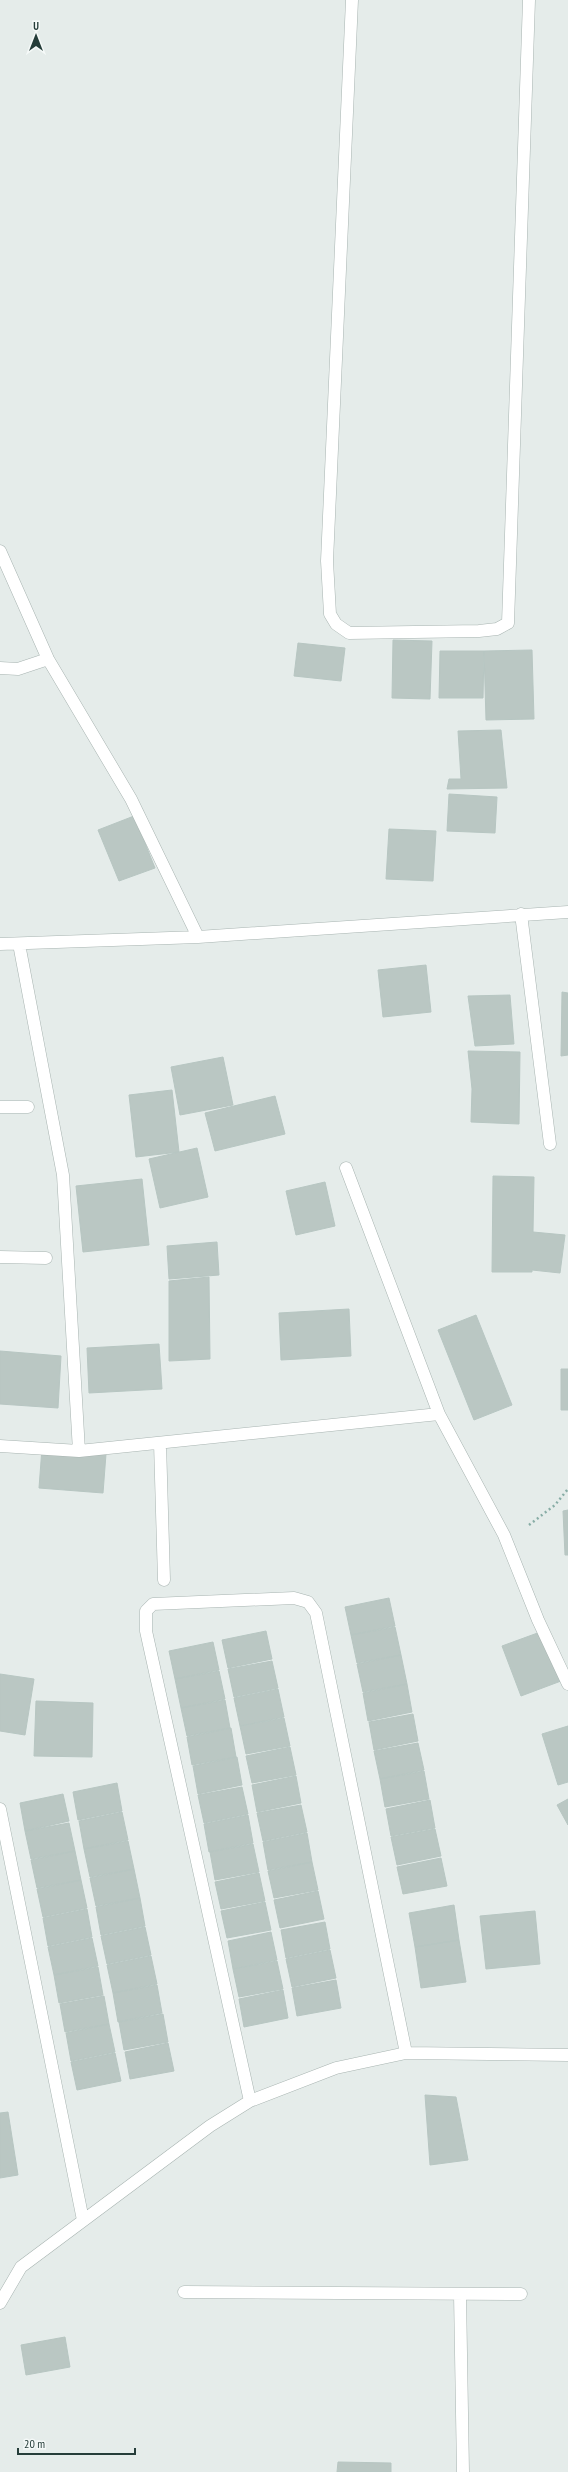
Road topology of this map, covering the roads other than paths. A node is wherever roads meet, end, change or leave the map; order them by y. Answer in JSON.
{"nodes":[{"id":1,"x":352,"y":0,"type":"edge"},
{"id":2,"x":529,"y":0,"type":"edge"},
{"id":3,"x":0,"y":551,"type":"edge"},
{"id":4,"x":48,"y":659,"type":"junction"},
{"id":5,"x":0,"y":668,"type":"edge"},
{"id":6,"x":568,"y":912,"type":"edge"},
{"id":7,"x":521,"y":914,"type":"junction"},
{"id":8,"x":198,"y":937,"type":"junction"},
{"id":9,"x":0,"y":944,"type":"edge"},
{"id":10,"x":19,"y":944,"type":"junction"},
{"id":11,"x":0,"y":1107,"type":"edge"},
{"id":12,"x":28,"y":1107,"type":"dead end"},
{"id":13,"x":550,"y":1144,"type":"dead end"},
{"id":14,"x":346,"y":1168,"type":"dead end"},
{"id":15,"x":0,"y":1257,"type":"edge"},
{"id":16,"x":46,"y":1258,"type":"dead end"},
{"id":17,"x":439,"y":1414,"type":"junction"},
{"id":18,"x":160,"y":1443,"type":"junction"},
{"id":19,"x":0,"y":1446,"type":"edge"},
{"id":20,"x":79,"y":1451,"type":"junction"},
{"id":21,"x":164,"y":1580,"type":"dead end"},
{"id":22,"x":568,"y":1684,"type":"edge"},
{"id":23,"x":0,"y":1809,"type":"edge"},
{"id":24,"x":406,"y":2054,"type":"junction"},
{"id":25,"x":568,"y":2056,"type":"edge"},
{"id":26,"x":250,"y":2101,"type":"junction"},
{"id":27,"x":83,"y":2220,"type":"junction"},
{"id":28,"x":184,"y":2292,"type":"dead end"},
{"id":29,"x":460,"y":2294,"type":"junction"},
{"id":30,"x":521,"y":2294,"type":"dead end"},
{"id":31,"x":0,"y":2303,"type":"edge"},
{"id":32,"x":463,"y":2472,"type":"edge"}],
"edges":[{"from":1,"to":2,"type":"street"},
{"from":3,"to":4,"type":"street"},
{"from":4,"to":5,"type":"street"},
{"from":4,"to":8,"type":"street"},
{"from":6,"to":7,"type":"street"},
{"from":7,"to":8,"type":"street"},
{"from":7,"to":13,"type":"street"},
{"from":8,"to":10,"type":"street"},
{"from":9,"to":10,"type":"street"},
{"from":10,"to":20,"type":"street"},
{"from":11,"to":12,"type":"street"},
{"from":14,"to":17,"type":"street"},
{"from":15,"to":16,"type":"street"},
{"from":17,"to":18,"type":"street"},
{"from":17,"to":22,"type":"street"},
{"from":18,"to":20,"type":"street"},
{"from":18,"to":21,"type":"street"},
{"from":19,"to":20,"type":"street"},
{"from":23,"to":27,"type":"street"},
{"from":24,"to":25,"type":"street"},
{"from":24,"to":26,"type":"street"},
{"from":24,"to":26,"type":"street"},
{"from":26,"to":27,"type":"street"},
{"from":27,"to":31,"type":"street"},
{"from":28,"to":29,"type":"street"},
{"from":29,"to":30,"type":"street"},
{"from":29,"to":32,"type":"street"}]}
